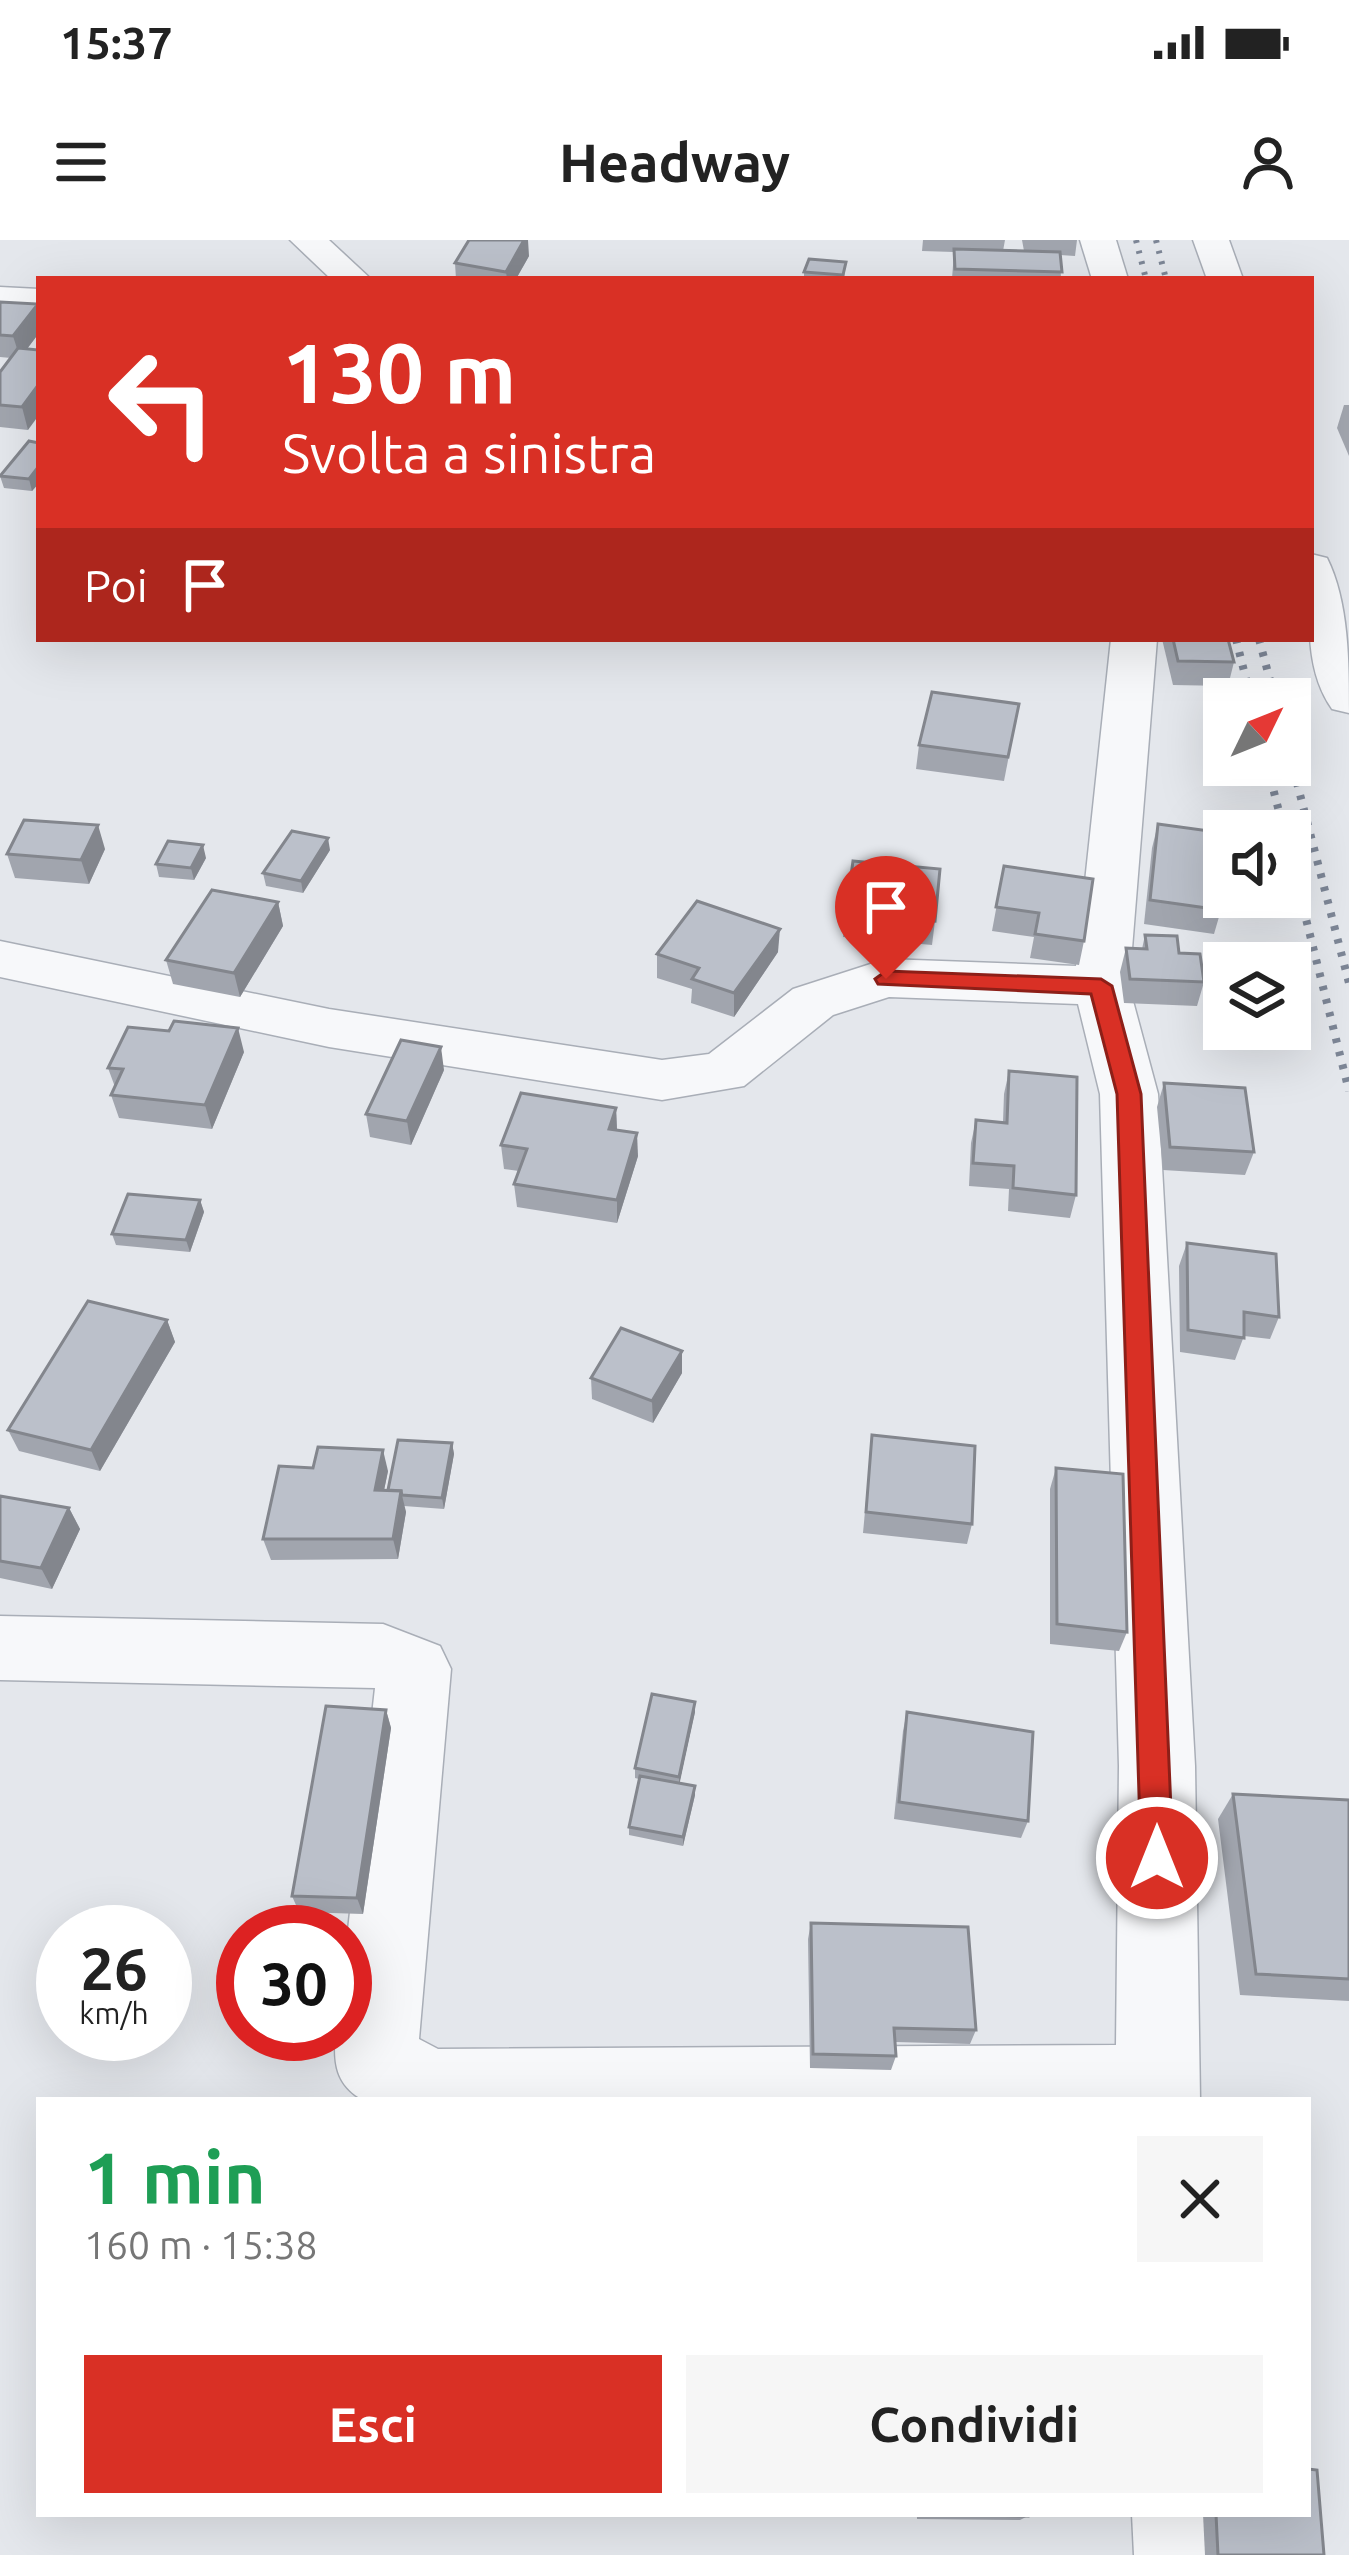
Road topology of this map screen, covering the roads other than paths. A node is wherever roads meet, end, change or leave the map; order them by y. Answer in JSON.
{"nodes":[{"id":1,"x":308,"y":240,"type":"edge"},
{"id":2,"x":1098,"y":240,"type":"edge"},
{"id":3,"x":1211,"y":240,"type":"edge"},
{"id":4,"x":350,"y":276,"type":"edge"},
{"id":5,"x":1109,"y":276,"type":"edge"},
{"id":6,"x":1224,"y":276,"type":"edge"},
{"id":7,"x":0,"y":298,"type":"edge"},
{"id":8,"x":36,"y":300,"type":"edge"},
{"id":9,"x":1314,"y":577,"type":"edge"},
{"id":10,"x":1133,"y":642,"type":"edge"},
{"id":11,"x":1347,"y":689,"type":"edge"},
{"id":12,"x":0,"y":959,"type":"edge"},
{"id":13,"x":1101,"y":986,"type":"junction"},
{"id":14,"x":0,"y":1648,"type":"edge"},
{"id":15,"x":1158,"y":2095,"type":"edge"},
{"id":16,"x":1180,"y":2517,"type":"edge"},
{"id":17,"x":1182,"y":2555,"type":"edge"}],
"edges":[{"from":1,"to":4,"type":"street"},
{"from":2,"to":5,"type":"street"},
{"from":3,"to":6,"type":"street"},
{"from":7,"to":8,"type":"street"},
{"from":9,"to":11,"type":"street"},
{"from":10,"to":13,"type":"street"},
{"from":12,"to":13,"type":"street"},
{"from":13,"to":15,"type":"street"},
{"from":14,"to":15,"type":"street"},
{"from":16,"to":17,"type":"street"}]}
